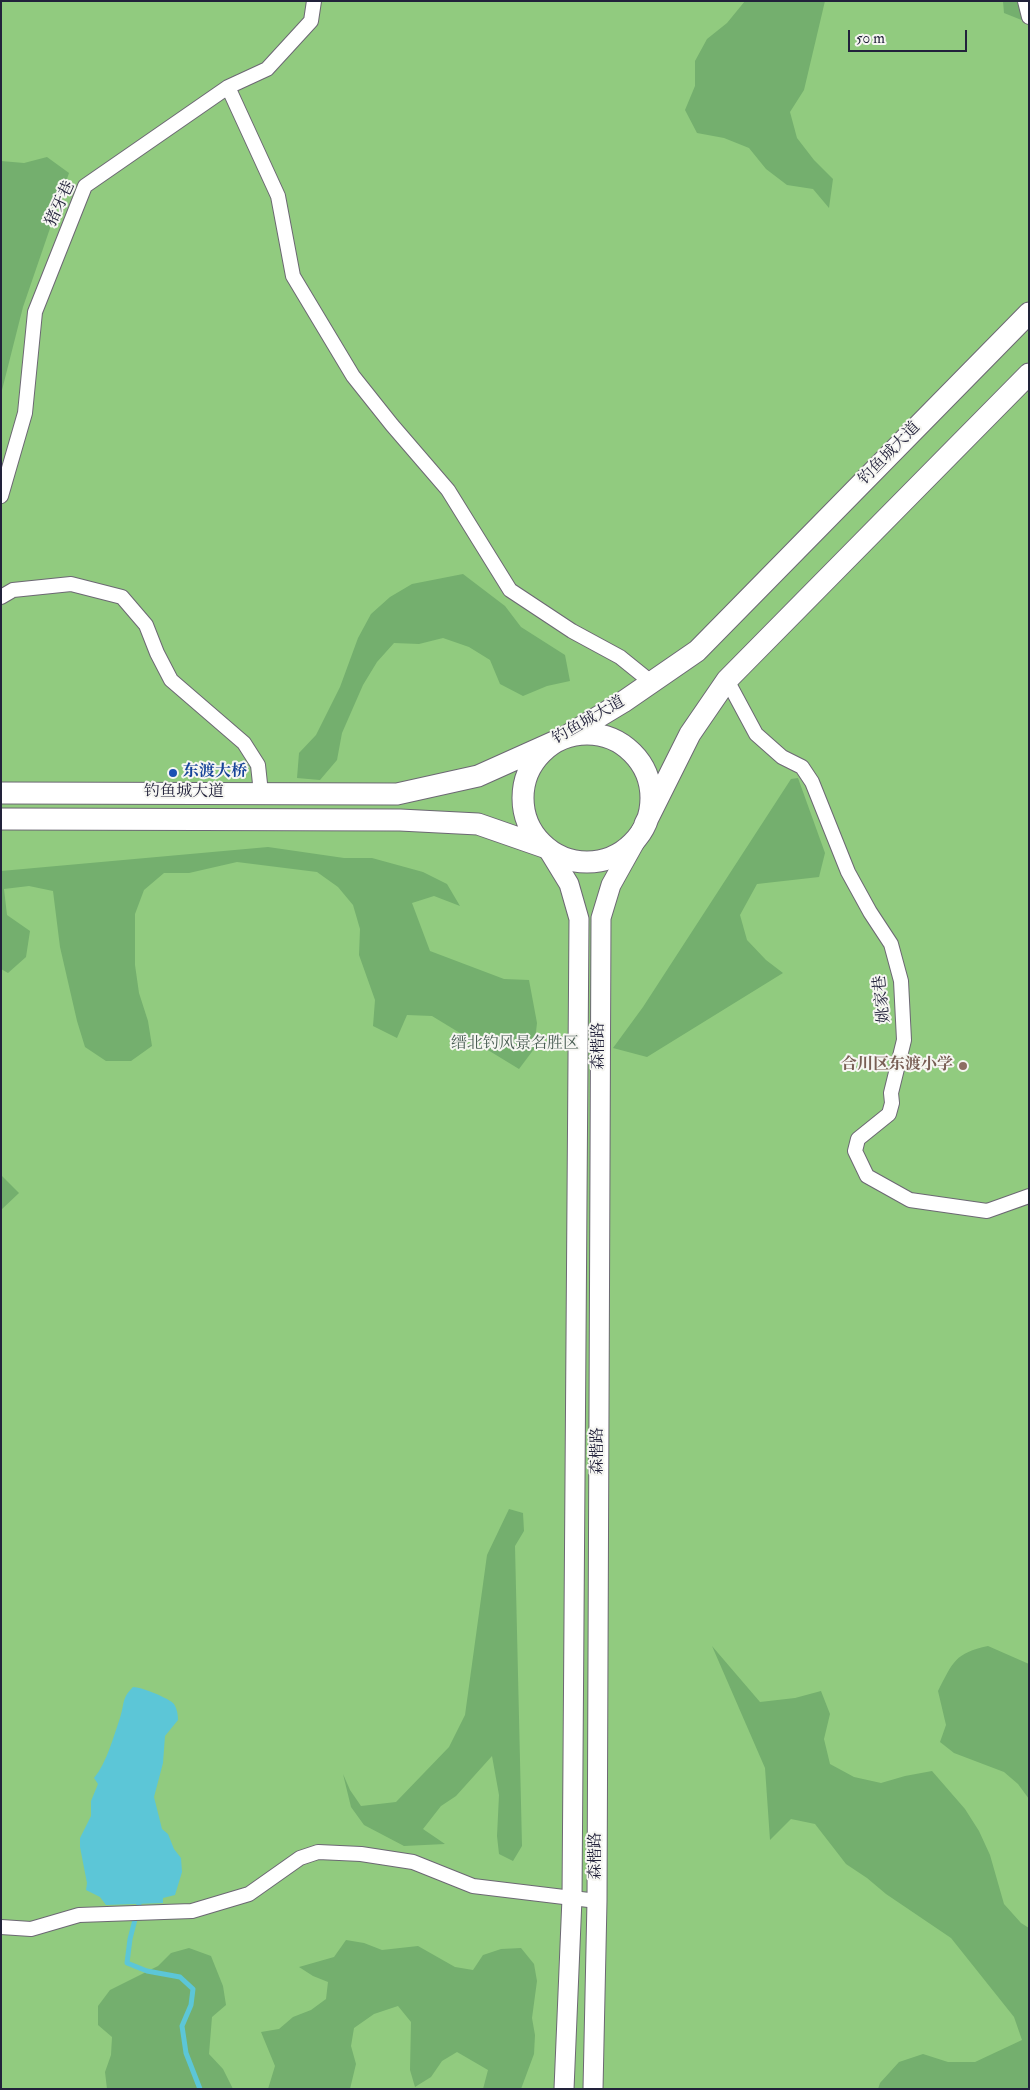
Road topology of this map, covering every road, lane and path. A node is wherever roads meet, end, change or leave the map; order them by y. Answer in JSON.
{"nodes":[{"id":1,"x":314,"y":1,"type":"edge"},
{"id":2,"x":1025,"y":1,"type":"edge"},
{"id":3,"x":1029,"y":17,"type":"edge"},
{"id":4,"x":228,"y":87,"type":"junction"},
{"id":5,"x":1029,"y":313,"type":"edge"},
{"id":6,"x":1029,"y":374,"type":"edge"},
{"id":7,"x":1,"y":496,"type":"edge"},
{"id":8,"x":1,"y":597,"type":"edge"},
{"id":9,"x":727,"y":680,"type":"junction"},
{"id":10,"x":651,"y":682,"type":"junction"},
{"id":11,"x":565,"y":737,"type":"junction"},
{"id":12,"x":1,"y":793,"type":"edge"},
{"id":13,"x":261,"y":793,"type":"junction"},
{"id":14,"x":1,"y":819,"type":"edge"},
{"id":15,"x":645,"y":824,"type":"junction"},
{"id":16,"x":547,"y":848,"type":"junction"},
{"id":17,"x":1029,"y":1196,"type":"edge"},
{"id":18,"x":572,"y":1898,"type":"junction"},
{"id":19,"x":597,"y":1901,"type":"junction"},
{"id":20,"x":1,"y":1927,"type":"edge"},
{"id":21,"x":564,"y":2089,"type":"edge"},
{"id":22,"x":593,"y":2089,"type":"edge"}],
"edges":[{"from":1,"to":4,"type":"street","name":"猪牙巷"},
{"from":2,"to":3,"type":"street"},
{"from":4,"to":7,"type":"street","name":"猪牙巷"},
{"from":4,"to":10,"type":"street"},
{"from":5,"to":10,"type":"main road","name":"钓鱼城大道"},
{"from":6,"to":9,"type":"main road"},
{"from":8,"to":13,"type":"street"},
{"from":9,"to":15,"type":"main road"},
{"from":9,"to":17,"type":"street","name":"姚家巷"},
{"from":10,"to":11,"type":"main road","name":"钓鱼城大道"},
{"from":11,"to":13,"type":"main road","name":"钓鱼城大道"},
{"from":11,"to":15,"type":"main road"},
{"from":11,"to":16,"type":"main road"},
{"from":12,"to":13,"type":"main road","name":"钓鱼城大道"},
{"from":14,"to":16,"type":"main road","name":"钓鱼城大道"},
{"from":15,"to":16,"type":"main road"},
{"from":15,"to":19,"type":"main road","name":"森楷路"},
{"from":16,"to":18,"type":"main road","name":"森楷路"},
{"from":18,"to":19,"type":"street"},
{"from":18,"to":20,"type":"street"},
{"from":18,"to":21,"type":"main road","name":"森楷路"},
{"from":19,"to":22,"type":"main road","name":"森楷路"}]}
